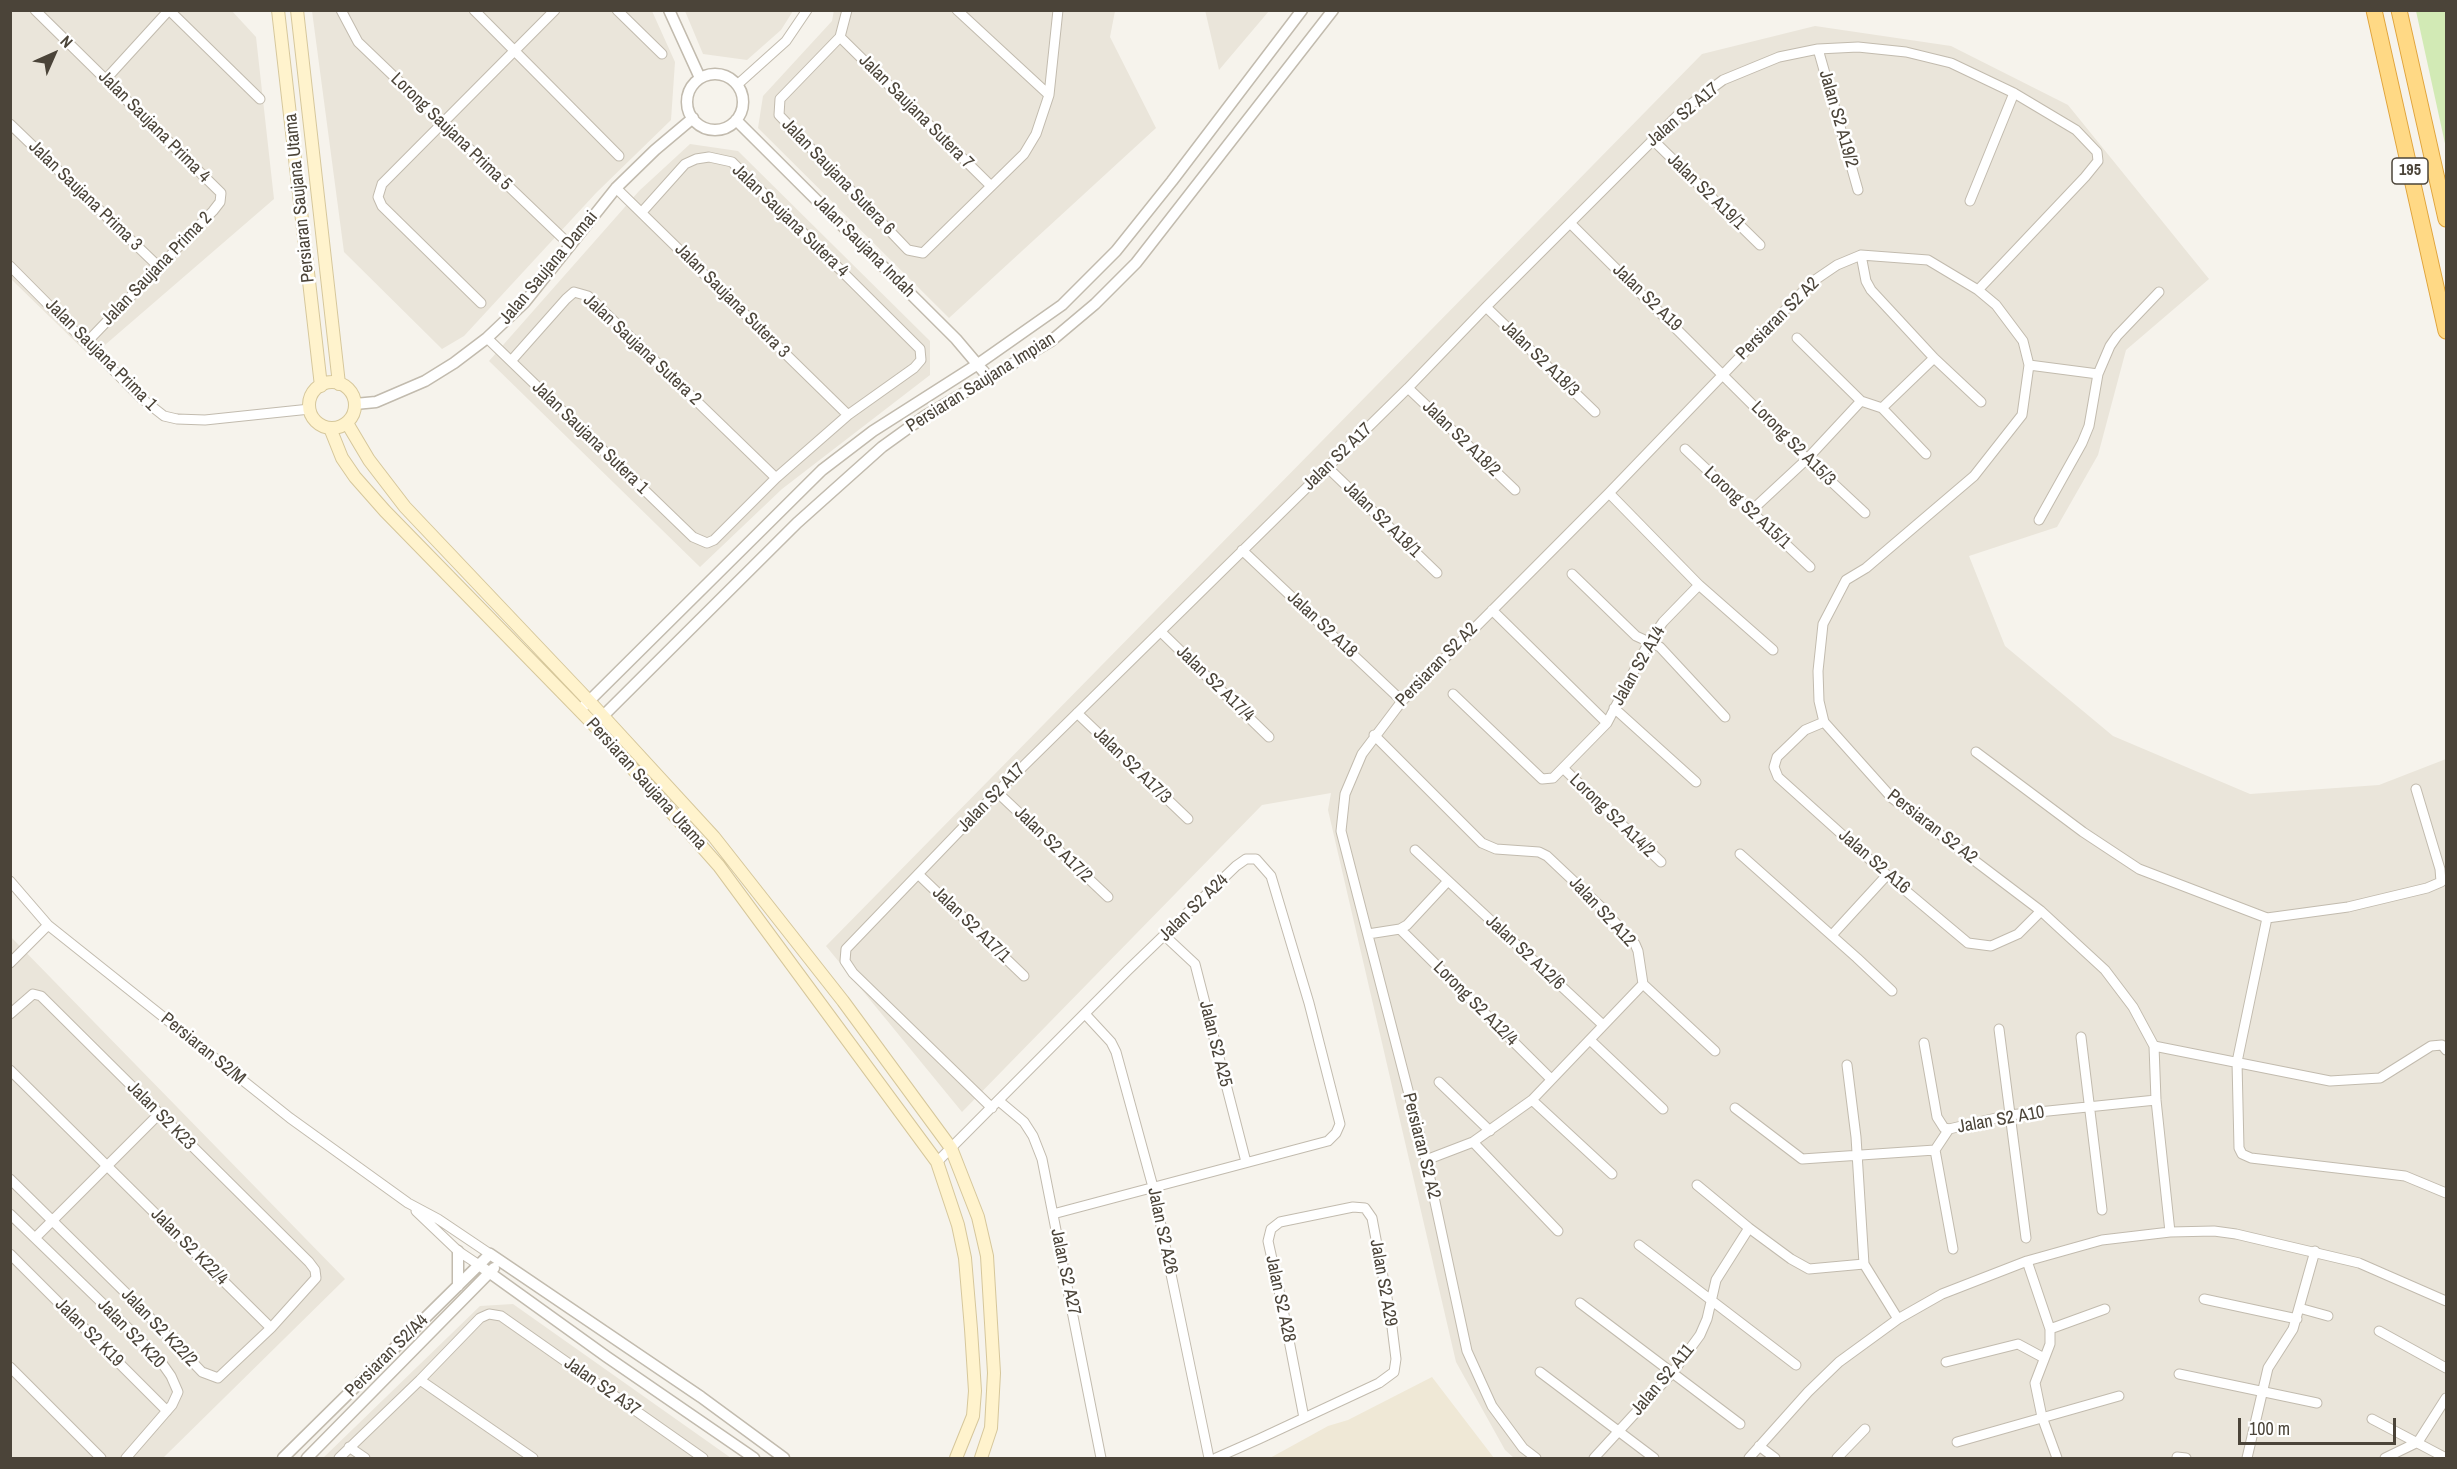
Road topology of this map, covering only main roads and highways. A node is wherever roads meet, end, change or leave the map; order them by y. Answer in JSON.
{"nodes":[{"id":1,"x":278,"y":10,"type":"edge"},
{"id":2,"x":297,"y":10,"type":"edge"},
{"id":3,"x":2374,"y":10,"type":"edge"},
{"id":4,"x":2399,"y":10,"type":"edge"},
{"id":5,"x":2446,"y":219,"type":"edge"},
{"id":6,"x":2446,"y":331,"type":"edge"},
{"id":7,"x":339,"y":384,"type":"junction"},
{"id":8,"x":321,"y":386,"type":"junction"},
{"id":9,"x":347,"y":423,"type":"junction"},
{"id":10,"x":330,"y":428,"type":"junction"},
{"id":11,"x":598,"y":721,"type":"junction"},
{"id":12,"x":956,"y":1458,"type":"edge"},
{"id":13,"x":981,"y":1458,"type":"edge"}],
"edges":[{"from":1,"to":8,"type":"main road","name":"Persiaran Saujana Utama"},
{"from":2,"to":7,"type":"main road","name":"Persiaran Saujana Utama"},
{"from":3,"to":6,"type":"highway","number":"195"},
{"from":4,"to":5,"type":"highway","number":"195"},
{"from":7,"to":8,"type":"main road"},
{"from":7,"to":9,"type":"main road"},
{"from":8,"to":10,"type":"main road"},
{"from":9,"to":10,"type":"main road"},
{"from":9,"to":11,"type":"main road","name":"Persiaran Saujana Utama"},
{"from":10,"to":11,"type":"main road","name":"Persiaran Saujana Utama"},
{"from":11,"to":12,"type":"main road","name":"Persiaran Saujana Utama"},
{"from":11,"to":13,"type":"main road","name":"Persiaran Saujana Utama"}]}
